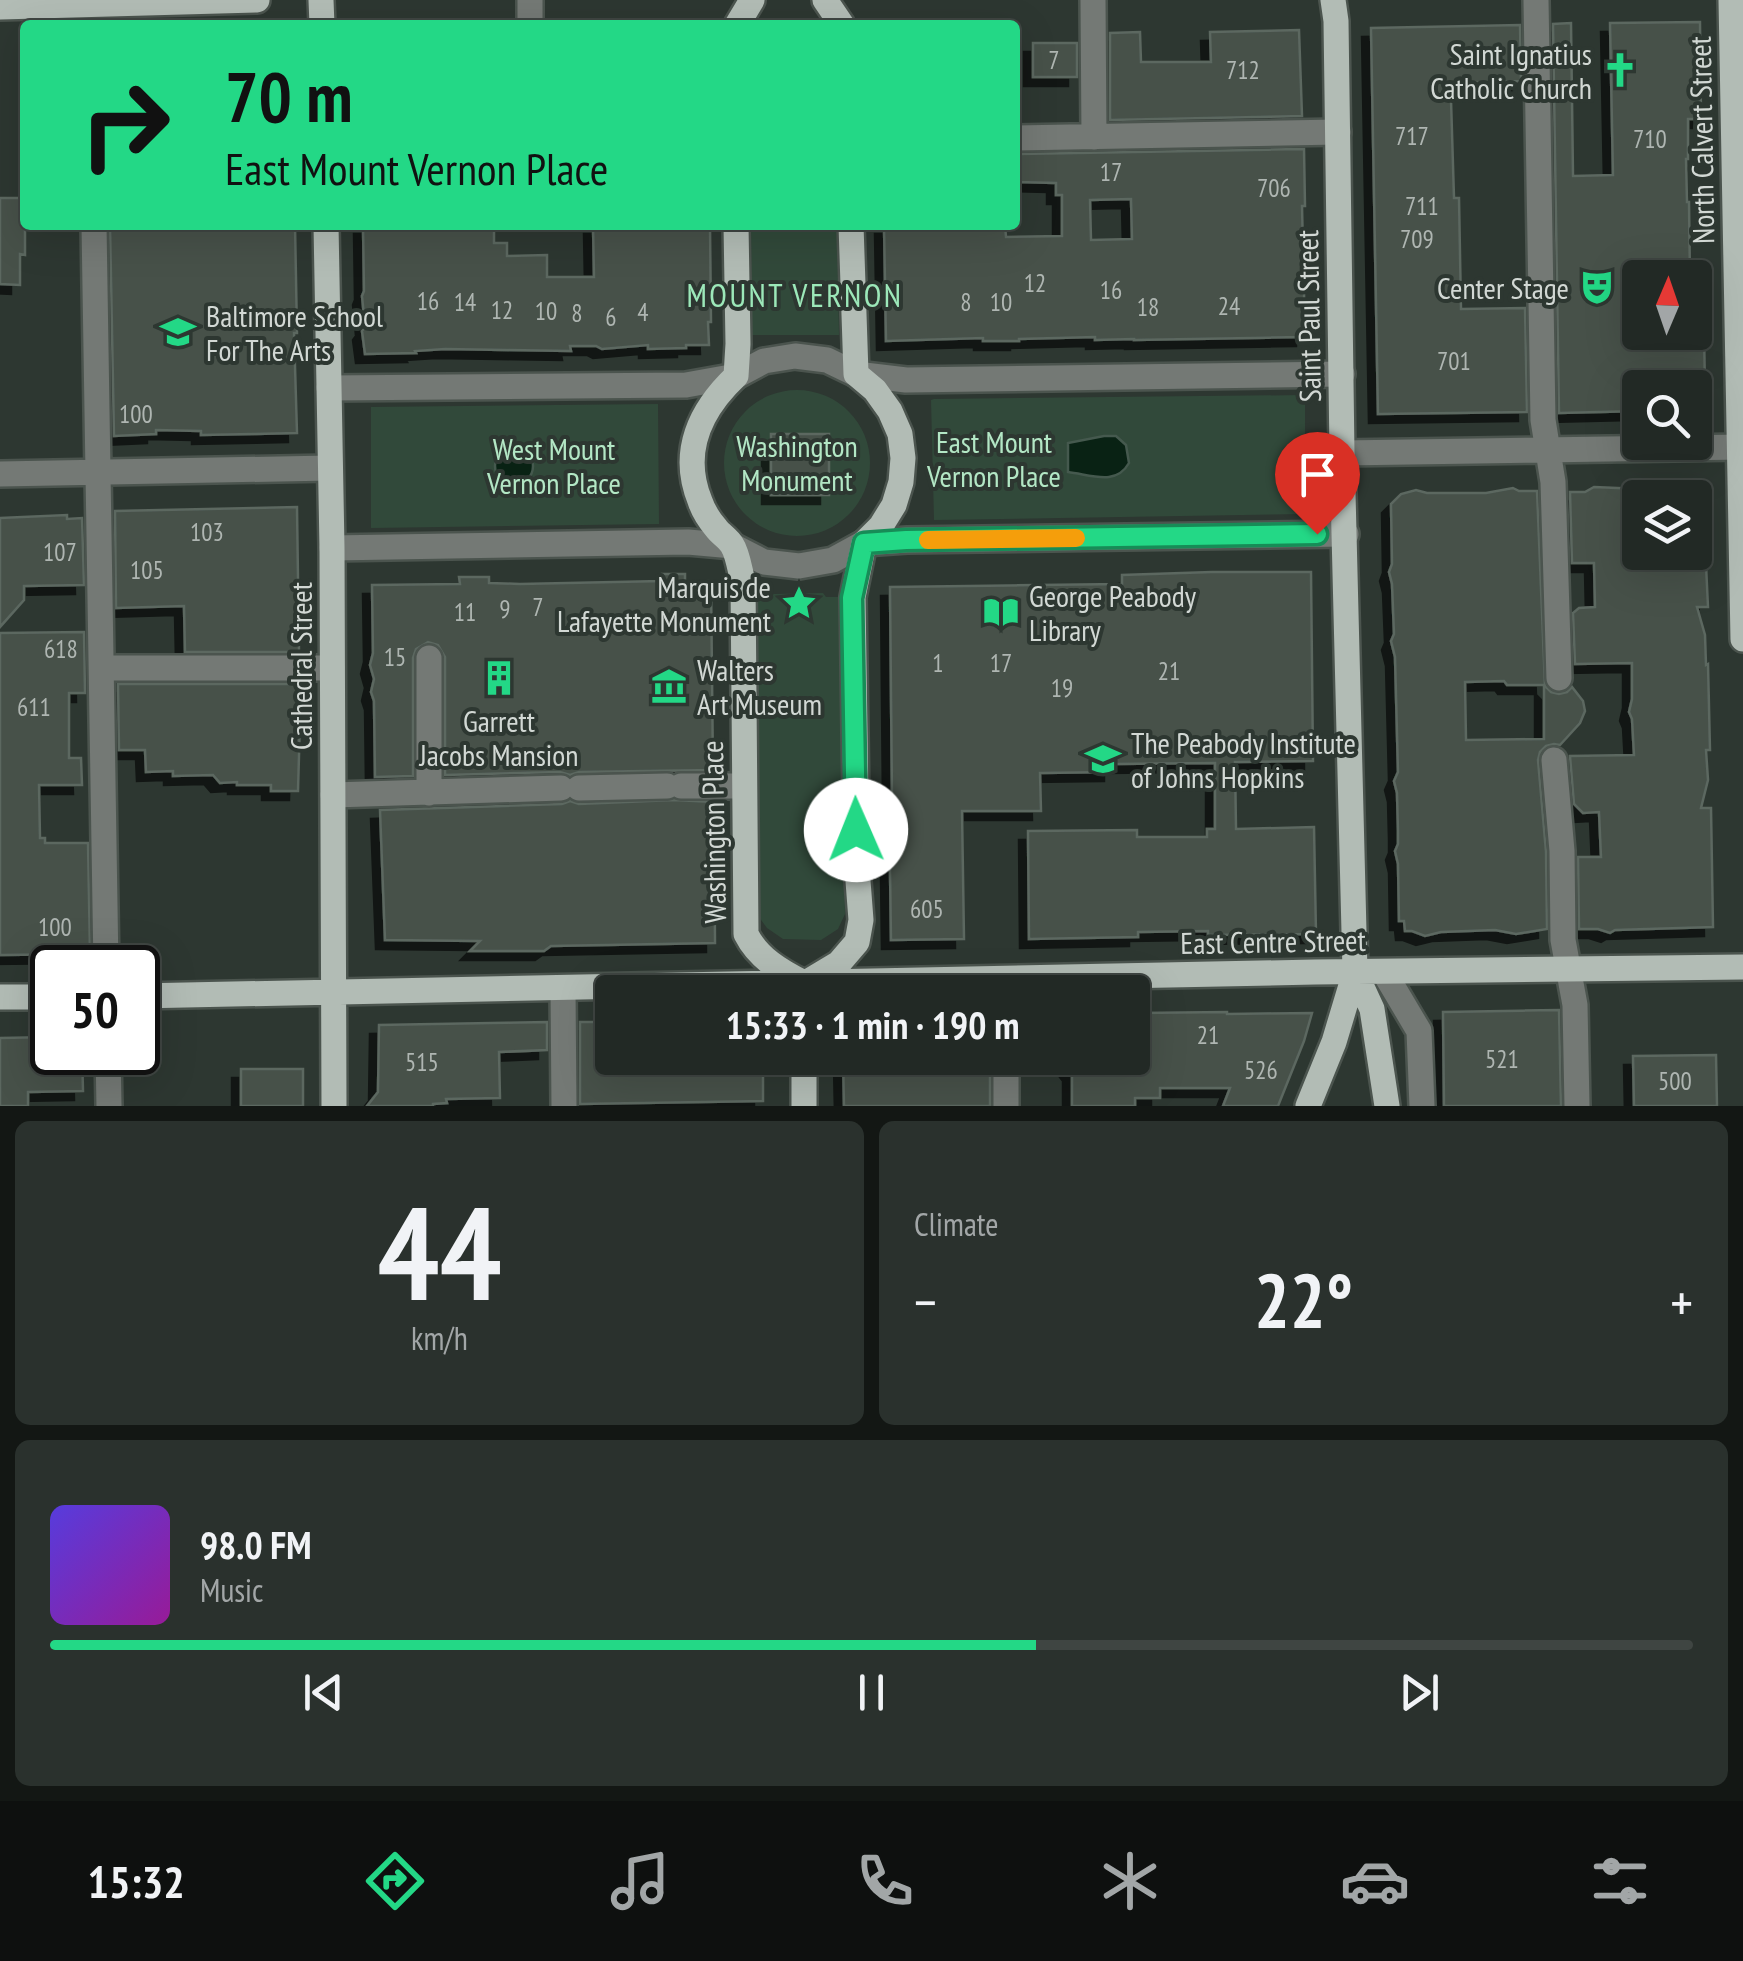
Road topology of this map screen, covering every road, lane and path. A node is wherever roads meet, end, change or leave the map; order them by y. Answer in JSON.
{"nodes":[{"id":1,"x":258,"y":0,"type":"edge"},
{"id":2,"x":1093,"y":0,"type":"edge"},
{"id":3,"x":1333,"y":0,"type":"edge"},
{"id":4,"x":1536,"y":0,"type":"edge"},
{"id":5,"x":1731,"y":0,"type":"edge"},
{"id":6,"x":0,"y":7,"type":"edge"},
{"id":7,"x":90,"y":9,"type":"edge"},
{"id":8,"x":1338,"y":132,"type":"junction"},
{"id":9,"x":1094,"y":137,"type":"junction"},
{"id":10,"x":1020,"y":138,"type":"edge"},
{"id":11,"x":94,"y":230,"type":"edge"},
{"id":12,"x":326,"y":230,"type":"edge"},
{"id":13,"x":736,"y":230,"type":"edge"},
{"id":14,"x":851,"y":230,"type":"edge"},
{"id":15,"x":856,"y":374,"type":"junction"},
{"id":16,"x":1342,"y":374,"type":"junction"},
{"id":17,"x":736,"y":376,"type":"junction"},
{"id":18,"x":329,"y":388,"type":"junction"},
{"id":19,"x":1741,"y":447,"type":"edge"},
{"id":20,"x":1547,"y":450,"type":"junction"},
{"id":21,"x":1342,"y":453,"type":"junction"},
{"id":22,"x":330,"y":468,"type":"junction"},
{"id":23,"x":99,"y":472,"type":"junction"},
{"id":24,"x":0,"y":474,"type":"edge"},
{"id":25,"x":1346,"y":534,"type":"junction"},
{"id":26,"x":864,"y":543,"type":"junction"},
{"id":27,"x":733,"y":546,"type":"junction"},
{"id":28,"x":332,"y":548,"type":"junction"},
{"id":29,"x":1743,"y":639,"type":"edge"},
{"id":30,"x":429,"y":658,"type":"dead end"},
{"id":31,"x":102,"y":668,"type":"junction"},
{"id":32,"x":332,"y":668,"type":"junction"},
{"id":33,"x":1558,"y":678,"type":"dead end"},
{"id":34,"x":1554,"y":760,"type":"dead end"},
{"id":35,"x":744,"y":786,"type":"junction"},
{"id":36,"x":429,"y":792,"type":"junction"},
{"id":37,"x":332,"y":795,"type":"junction"},
{"id":38,"x":106,"y":945,"type":"edge"},
{"id":39,"x":1743,"y":968,"type":"edge"},
{"id":40,"x":1570,"y":970,"type":"junction"},
{"id":41,"x":1355,"y":972,"type":"junction"},
{"id":42,"x":1384,"y":972,"type":"junction"},
{"id":43,"x":786,"y":975,"type":"edge"},
{"id":44,"x":823,"y":975,"type":"edge"},
{"id":45,"x":1150,"y":980,"type":"edge"},
{"id":46,"x":564,"y":988,"type":"junction"},
{"id":47,"x":595,"y":988,"type":"edge"},
{"id":48,"x":334,"y":992,"type":"junction"},
{"id":49,"x":30,"y":996,"type":"edge"},
{"id":50,"x":160,"y":996,"type":"edge"},
{"id":51,"x":0,"y":997,"type":"edge"},
{"id":52,"x":108,"y":1075,"type":"edge"},
{"id":53,"x":804,"y":1075,"type":"edge"},
{"id":54,"x":1006,"y":1075,"type":"edge"},
{"id":55,"x":109,"y":1106,"type":"edge"},
{"id":56,"x":334,"y":1106,"type":"edge"},
{"id":57,"x":564,"y":1106,"type":"edge"},
{"id":58,"x":804,"y":1106,"type":"edge"},
{"id":59,"x":1006,"y":1106,"type":"edge"},
{"id":60,"x":1308,"y":1106,"type":"edge"},
{"id":61,"x":1387,"y":1106,"type":"edge"},
{"id":62,"x":1422,"y":1106,"type":"edge"},
{"id":63,"x":1577,"y":1106,"type":"edge"}],
"edges":[{"from":1,"to":7,"type":"main road"},
{"from":2,"to":9,"type":"street"},
{"from":3,"to":8,"type":"main road","name":"Saint Paul Street"},
{"from":4,"to":20,"type":"street"},
{"from":5,"to":19,"type":"main road","name":"North Calvert Street"},
{"from":6,"to":7,"type":"main road"},
{"from":8,"to":9,"type":"street"},
{"from":8,"to":16,"type":"main road","name":"Saint Paul Street"},
{"from":9,"to":10,"type":"street"},
{"from":11,"to":23,"type":"street"},
{"from":12,"to":18,"type":"main road","name":"Cathedral Street"},
{"from":13,"to":17,"type":"main road"},
{"from":14,"to":15,"type":"main road"},
{"from":15,"to":16,"type":"street"},
{"from":15,"to":17,"type":"street"},
{"from":15,"to":26,"type":"main road"},
{"from":16,"to":21,"type":"main road","name":"Saint Paul Street"},
{"from":17,"to":18,"type":"street"},
{"from":17,"to":27,"type":"main road","name":"Washington Place"},
{"from":18,"to":22,"type":"main road","name":"Cathedral Street"},
{"from":19,"to":20,"type":"street"},
{"from":19,"to":29,"type":"main road","name":"North Calvert Street"},
{"from":20,"to":21,"type":"street"},
{"from":20,"to":33,"type":"street"},
{"from":21,"to":25,"type":"main road","name":"Saint Paul Street"},
{"from":22,"to":23,"type":"street"},
{"from":22,"to":28,"type":"main road","name":"Cathedral Street"},
{"from":23,"to":24,"type":"street"},
{"from":23,"to":31,"type":"street"},
{"from":25,"to":26,"type":"street"},
{"from":25,"to":41,"type":"main road","name":"Saint Paul Street"},
{"from":26,"to":27,"type":"street"},
{"from":26,"to":44,"type":"main road"},
{"from":27,"to":28,"type":"street"},
{"from":27,"to":35,"type":"main road","name":"Washington Place"},
{"from":28,"to":32,"type":"main road","name":"Cathedral Street"},
{"from":30,"to":36,"type":"street"},
{"from":31,"to":32,"type":"street"},
{"from":31,"to":38,"type":"street"},
{"from":32,"to":37,"type":"main road","name":"Cathedral Street"},
{"from":34,"to":40,"type":"street"},
{"from":35,"to":36,"type":"street"},
{"from":35,"to":43,"type":"main road","name":"Washington Place"},
{"from":36,"to":37,"type":"street"},
{"from":37,"to":48,"type":"main road","name":"Cathedral Street"},
{"from":39,"to":40,"type":"main road","name":"East Centre Street"},
{"from":40,"to":42,"type":"main road","name":"East Centre Street"},
{"from":40,"to":63,"type":"street"},
{"from":41,"to":42,"type":"main road","name":"East Centre Street"},
{"from":41,"to":45,"type":"main road","name":"East Centre Street"},
{"from":41,"to":60,"type":"main road"},
{"from":41,"to":61,"type":"main road","name":"Saint Paul Street"},
{"from":42,"to":62,"type":"street"},
{"from":46,"to":47,"type":"main road","name":"East Centre Street"},
{"from":46,"to":48,"type":"main road","name":"East Centre Street"},
{"from":46,"to":57,"type":"street"},
{"from":48,"to":50,"type":"main road","name":"East Centre Street"},
{"from":48,"to":56,"type":"main road","name":"Cathedral Street"},
{"from":49,"to":51,"type":"main road"},
{"from":52,"to":55,"type":"street"},
{"from":53,"to":58,"type":"main road"},
{"from":54,"to":59,"type":"street"}]}
